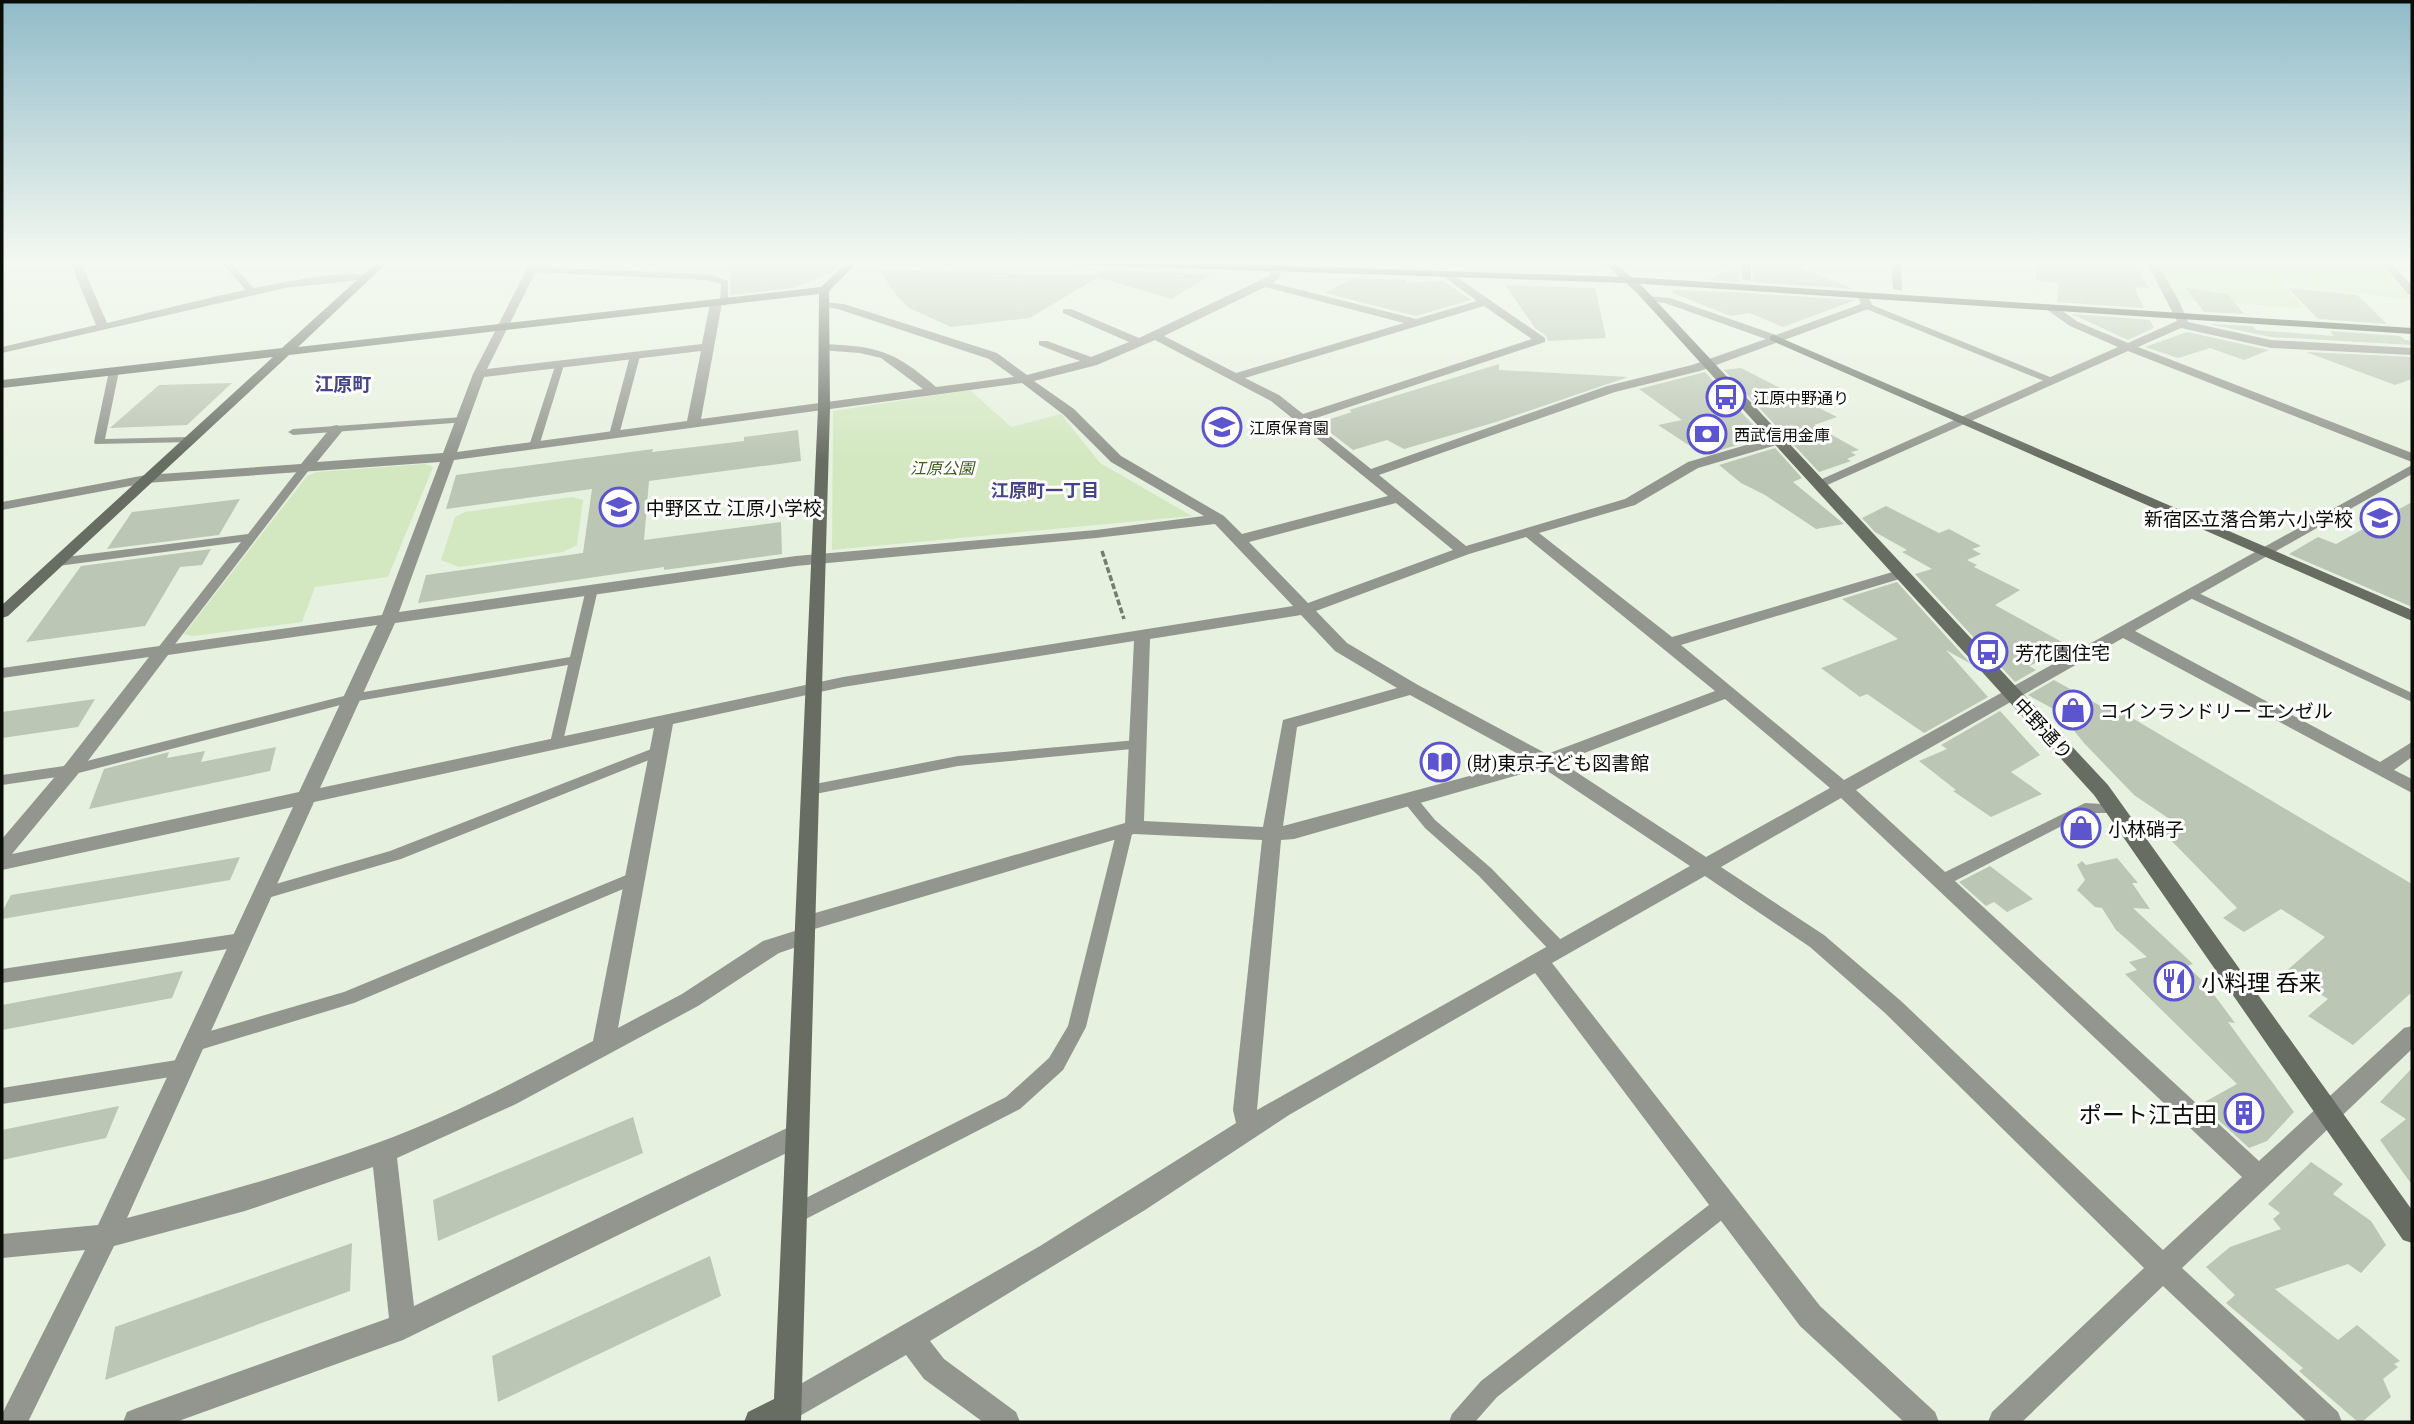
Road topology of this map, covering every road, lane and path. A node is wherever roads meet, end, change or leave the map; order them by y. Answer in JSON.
{"nodes":[{"id":1,"x":101,"y":327,"type":"edge"},
{"id":2,"x":311,"y":327,"type":"edge"},
{"id":3,"x":501,"y":327,"type":"edge"},
{"id":4,"x":505,"y":327,"type":"edge"},
{"id":5,"x":714,"y":327,"type":"edge"},
{"id":6,"x":824,"y":327,"type":"edge"},
{"id":7,"x":906,"y":327,"type":"edge"},
{"id":8,"x":1105,"y":327,"type":"edge"},
{"id":9,"x":1170,"y":327,"type":"edge"},
{"id":10,"x":1403,"y":327,"type":"edge"},
{"id":11,"x":1522,"y":327,"type":"edge"},
{"id":12,"x":1675,"y":327,"type":"edge"},
{"id":13,"x":1746,"y":327,"type":"edge"},
{"id":14,"x":1799,"y":327,"type":"edge"},
{"id":15,"x":1928,"y":327,"type":"edge"},
{"id":16,"x":2082,"y":327,"type":"edge"},
{"id":17,"x":2161,"y":327,"type":"edge"},
{"id":18,"x":2215,"y":327,"type":"edge"},
{"id":19,"x":2357,"y":327,"type":"edge"},
{"id":20,"x":2412,"y":331,"type":"edge"},
{"id":21,"x":1154,"y":335,"type":"junction"},
{"id":22,"x":1774,"y":338,"type":"junction"},
{"id":23,"x":1138,"y":342,"type":"junction"},
{"id":24,"x":1043,"y":343,"type":"dead end"},
{"id":25,"x":709,"y":347,"type":"junction"},
{"id":26,"x":823,"y":348,"type":"junction"},
{"id":27,"x":2130,"y":348,"type":"junction"},
{"id":28,"x":2,"y":350,"type":"edge"},
{"id":29,"x":2412,"y":351,"type":"edge"},
{"id":30,"x":285,"y":352,"type":"junction"},
{"id":31,"x":635,"y":356,"type":"junction"},
{"id":32,"x":1093,"y":362,"type":"junction"},
{"id":33,"x":1706,"y":362,"type":"junction"},
{"id":34,"x":559,"y":365,"type":"junction"},
{"id":35,"x":114,"y":371,"type":"junction"},
{"id":36,"x":480,"y":374,"type":"junction"},
{"id":37,"x":1235,"y":377,"type":"junction"},
{"id":38,"x":1026,"y":379,"type":"junction"},
{"id":39,"x":2052,"y":381,"type":"junction"},
{"id":40,"x":2,"y":384,"type":"edge"},
{"id":41,"x":935,"y":393,"type":"junction"},
{"id":42,"x":824,"y":408,"type":"junction"},
{"id":43,"x":1301,"y":419,"type":"junction"},
{"id":44,"x":463,"y":420,"type":"junction"},
{"id":45,"x":1962,"y":421,"type":"junction"},
{"id":46,"x":693,"y":425,"type":"junction"},
{"id":47,"x":337,"y":429,"type":"junction"},
{"id":48,"x":293,"y":432,"type":"dead end"},
{"id":49,"x":614,"y":435,"type":"junction"},
{"id":50,"x":189,"y":440,"type":"junction"},
{"id":51,"x":1778,"y":440,"type":"junction"},
{"id":52,"x":534,"y":446,"type":"junction"},
{"id":53,"x":448,"y":457,"type":"junction"},
{"id":54,"x":2412,"y":458,"type":"edge"},
{"id":55,"x":305,"y":468,"type":"junction"},
{"id":56,"x":2412,"y":469,"type":"edge"},
{"id":57,"x":1367,"y":475,"type":"junction"},
{"id":58,"x":146,"y":479,"type":"junction"},
{"id":59,"x":1820,"y":484,"type":"junction"},
{"id":60,"x":1397,"y":498,"type":"junction"},
{"id":61,"x":2,"y":506,"type":"edge"},
{"id":62,"x":1219,"y":519,"type":"junction"},
{"id":63,"x":1527,"y":531,"type":"junction"},
{"id":64,"x":1096,"y":534,"type":"junction"},
{"id":65,"x":251,"y":537,"type":"junction"},
{"id":66,"x":1238,"y":540,"type":"junction"},
{"id":67,"x":1464,"y":551,"type":"junction"},
{"id":68,"x":2265,"y":552,"type":"junction"},
{"id":69,"x":817,"y":559,"type":"junction"},
{"id":70,"x":58,"y":562,"type":"junction"},
{"id":71,"x":1901,"y":574,"type":"junction"},
{"id":72,"x":592,"y":589,"type":"junction"},
{"id":73,"x":2192,"y":594,"type":"junction"},
{"id":74,"x":1306,"y":608,"type":"junction"},
{"id":75,"x":2,"y":613,"type":"edge"},
{"id":76,"x":2412,"y":616,"type":"edge"},
{"id":77,"x":389,"y":617,"type":"junction"},
{"id":78,"x":2124,"y":632,"type":"junction"},
{"id":79,"x":1135,"y":635,"type":"junction"},
{"id":80,"x":1669,"y":643,"type":"junction"},
{"id":81,"x":164,"y":649,"type":"junction"},
{"id":82,"x":576,"y":660,"type":"junction"},
{"id":83,"x":2,"y":673,"type":"edge"},
{"id":84,"x":814,"y":688,"type":"junction"},
{"id":85,"x":1412,"y":689,"type":"junction"},
{"id":86,"x":1728,"y":692,"type":"junction"},
{"id":87,"x":2011,"y":693,"type":"junction"},
{"id":88,"x":352,"y":698,"type":"junction"},
{"id":89,"x":2412,"y":698,"type":"edge"},
{"id":90,"x":665,"y":719,"type":"junction"},
{"id":91,"x":557,"y":743,"type":"junction"},
{"id":92,"x":1137,"y":746,"type":"junction"},
{"id":93,"x":2412,"y":748,"type":"edge"},
{"id":94,"x":659,"y":751,"type":"junction"},
{"id":95,"x":1546,"y":761,"type":"junction"},
{"id":96,"x":71,"y":770,"type":"junction"},
{"id":97,"x":2381,"y":770,"type":"junction"},
{"id":98,"x":2,"y":780,"type":"edge"},
{"id":99,"x":2412,"y":787,"type":"edge"},
{"id":100,"x":1843,"y":789,"type":"junction"},
{"id":101,"x":810,"y":790,"type":"junction"},
{"id":102,"x":305,"y":797,"type":"junction"},
{"id":103,"x":1411,"y":801,"type":"junction"},
{"id":104,"x":2115,"y":810,"type":"junction"},
{"id":105,"x":1129,"y":828,"type":"junction"},
{"id":106,"x":1272,"y":834,"type":"junction"},
{"id":107,"x":2,"y":852,"type":"edge"},
{"id":108,"x":2,"y":863,"type":"edge"},
{"id":109,"x":1707,"y":866,"type":"junction"},
{"id":110,"x":636,"y":877,"type":"junction"},
{"id":111,"x":1941,"y":881,"type":"junction"},
{"id":112,"x":261,"y":894,"type":"junction"},
{"id":113,"x":805,"y":930,"type":"junction"},
{"id":114,"x":241,"y":940,"type":"junction"},
{"id":115,"x":1548,"y":955,"type":"junction"},
{"id":116,"x":2,"y":976,"type":"edge"},
{"id":117,"x":2412,"y":1036,"type":"edge"},
{"id":118,"x":193,"y":1044,"type":"junction"},
{"id":119,"x":603,"y":1047,"type":"junction"},
{"id":120,"x":183,"y":1067,"type":"junction"},
{"id":121,"x":2,"y":1096,"type":"edge"},
{"id":122,"x":2328,"y":1113,"type":"junction"},
{"id":123,"x":1248,"y":1126,"type":"junction"},
{"id":124,"x":796,"y":1136,"type":"junction"},
{"id":125,"x":384,"y":1152,"type":"junction"},
{"id":126,"x":2260,"y":1178,"type":"junction"},
{"id":127,"x":1725,"y":1205,"type":"junction"},
{"id":128,"x":793,"y":1215,"type":"junction"},
{"id":129,"x":2412,"y":1231,"type":"edge"},
{"id":130,"x":106,"y":1236,"type":"junction"},
{"id":131,"x":2,"y":1246,"type":"edge"},
{"id":132,"x":2162,"y":1267,"type":"junction"},
{"id":133,"x":403,"y":1326,"type":"junction"},
{"id":134,"x":911,"y":1339,"type":"junction"},
{"id":135,"x":787,"y":1415,"type":"edge"},
{"id":136,"x":13,"y":1422,"type":"edge"},
{"id":137,"x":137,"y":1422,"type":"edge"},
{"id":138,"x":758,"y":1422,"type":"edge"},
{"id":139,"x":1006,"y":1422,"type":"edge"},
{"id":140,"x":1460,"y":1422,"type":"edge"},
{"id":141,"x":1925,"y":1422,"type":"edge"},
{"id":142,"x":2002,"y":1422,"type":"edge"},
{"id":143,"x":2328,"y":1422,"type":"edge"}],
"edges":[{"from":1,"to":28,"type":"street"},
{"from":2,"to":30,"type":"street"},
{"from":3,"to":30,"type":"street"},
{"from":4,"to":36,"type":"street"},
{"from":5,"to":25,"type":"street"},
{"from":6,"to":26,"type":"street"},
{"from":7,"to":38,"type":"street"},
{"from":8,"to":23,"type":"street"},
{"from":9,"to":21,"type":"street"},
{"from":10,"to":37,"type":"street"},
{"from":11,"to":43,"type":"street"},
{"from":12,"to":33,"type":"street","name":"中野通り"},
{"from":13,"to":22,"type":"street"},
{"from":14,"to":22,"type":"street"},
{"from":15,"to":39,"type":"lane"},
{"from":16,"to":27,"type":"street"},
{"from":17,"to":27,"type":"street"},
{"from":18,"to":29,"type":"street"},
{"from":19,"to":20,"type":"main road"},
{"from":21,"to":23,"type":"street"},
{"from":21,"to":37,"type":"street"},
{"from":22,"to":33,"type":"street"},
{"from":22,"to":45,"type":"street"},
{"from":23,"to":32,"type":"street"},
{"from":24,"to":32,"type":"street"},
{"from":25,"to":31,"type":"street"},
{"from":25,"to":46,"type":"street"},
{"from":26,"to":41,"type":"street"},
{"from":26,"to":42,"type":"street"},
{"from":27,"to":39,"type":"street"},
{"from":27,"to":54,"type":"street"},
{"from":30,"to":35,"type":"street"},
{"from":30,"to":50,"type":"street"},
{"from":31,"to":34,"type":"street"},
{"from":31,"to":49,"type":"lane"},
{"from":32,"to":38,"type":"street"},
{"from":33,"to":51,"type":"street","name":"中野通り"},
{"from":33,"to":57,"type":"street"},
{"from":34,"to":36,"type":"street"},
{"from":34,"to":52,"type":"lane"},
{"from":35,"to":40,"type":"street"},
{"from":35,"to":50,"type":"lane"},
{"from":36,"to":44,"type":"street"},
{"from":37,"to":43,"type":"street"},
{"from":38,"to":41,"type":"street"},
{"from":38,"to":62,"type":"street"},
{"from":39,"to":45,"type":"street"},
{"from":41,"to":42,"type":"street"},
{"from":42,"to":46,"type":"street"},
{"from":42,"to":69,"type":"street"},
{"from":43,"to":57,"type":"street"},
{"from":44,"to":47,"type":"lane"},
{"from":44,"to":53,"type":"street"},
{"from":45,"to":59,"type":"street"},
{"from":45,"to":68,"type":"street"},
{"from":46,"to":49,"type":"street"},
{"from":47,"to":48,"type":"lane"},
{"from":47,"to":55,"type":"street"},
{"from":49,"to":52,"type":"street"},
{"from":50,"to":58,"type":"street"},
{"from":51,"to":59,"type":"street","name":"中野通り"},
{"from":51,"to":63,"type":"street"},
{"from":52,"to":53,"type":"street"},
{"from":53,"to":55,"type":"street"},
{"from":53,"to":77,"type":"street"},
{"from":55,"to":58,"type":"street"},
{"from":55,"to":65,"type":"lane"},
{"from":56,"to":68,"type":"street"},
{"from":57,"to":60,"type":"street"},
{"from":58,"to":61,"type":"street"},
{"from":58,"to":70,"type":"street"},
{"from":59,"to":71,"type":"street","name":"中野通り"},
{"from":60,"to":66,"type":"street"},
{"from":60,"to":67,"type":"street"},
{"from":62,"to":64,"type":"street"},
{"from":62,"to":66,"type":"street"},
{"from":63,"to":67,"type":"street"},
{"from":63,"to":80,"type":"street"},
{"from":64,"to":69,"type":"street"},
{"from":64,"to":79,"type":"path"},
{"from":65,"to":70,"type":"lane"},
{"from":65,"to":81,"type":"lane"},
{"from":66,"to":74,"type":"street"},
{"from":67,"to":74,"type":"street"},
{"from":68,"to":73,"type":"street"},
{"from":68,"to":76,"type":"street"},
{"from":69,"to":72,"type":"street"},
{"from":69,"to":84,"type":"street"},
{"from":70,"to":75,"type":"street"},
{"from":71,"to":80,"type":"street"},
{"from":71,"to":87,"type":"street","name":"中野通り"},
{"from":72,"to":77,"type":"street"},
{"from":72,"to":82,"type":"lane"},
{"from":73,"to":78,"type":"street"},
{"from":73,"to":89,"type":"lane"},
{"from":74,"to":79,"type":"street"},
{"from":74,"to":85,"type":"street"},
{"from":77,"to":81,"type":"street"},
{"from":77,"to":88,"type":"street"},
{"from":78,"to":87,"type":"street"},
{"from":78,"to":97,"type":"street"},
{"from":79,"to":84,"type":"street"},
{"from":79,"to":92,"type":"street"},
{"from":80,"to":86,"type":"street"},
{"from":81,"to":83,"type":"street"},
{"from":81,"to":96,"type":"street"},
{"from":82,"to":88,"type":"lane"},
{"from":82,"to":91,"type":"lane"},
{"from":84,"to":90,"type":"street"},
{"from":84,"to":101,"type":"street"},
{"from":85,"to":95,"type":"street"},
{"from":85,"to":106,"type":"street"},
{"from":86,"to":95,"type":"street"},
{"from":86,"to":100,"type":"street"},
{"from":87,"to":100,"type":"street"},
{"from":87,"to":104,"type":"street","name":"中野通り"},
{"from":88,"to":96,"type":"lane"},
{"from":88,"to":102,"type":"street"},
{"from":90,"to":91,"type":"street"},
{"from":90,"to":94,"type":"street"},
{"from":91,"to":102,"type":"street"},
{"from":92,"to":101,"type":"lane"},
{"from":92,"to":105,"type":"street"},
{"from":93,"to":97,"type":"street"},
{"from":94,"to":110,"type":"street"},
{"from":94,"to":112,"type":"lane"},
{"from":95,"to":103,"type":"street"},
{"from":95,"to":109,"type":"street"},
{"from":96,"to":98,"type":"lane"},
{"from":96,"to":107,"type":"street"},
{"from":97,"to":99,"type":"street"},
{"from":100,"to":109,"type":"street"},
{"from":100,"to":111,"type":"street"},
{"from":101,"to":113,"type":"street"},
{"from":102,"to":108,"type":"street"},
{"from":102,"to":112,"type":"street"},
{"from":103,"to":106,"type":"street"},
{"from":103,"to":115,"type":"lane"},
{"from":104,"to":111,"type":"lane"},
{"from":104,"to":122,"type":"street","name":"中野通り"},
{"from":105,"to":106,"type":"street"},
{"from":105,"to":113,"type":"street"},
{"from":105,"to":128,"type":"lane"},
{"from":106,"to":123,"type":"street"},
{"from":109,"to":115,"type":"street"},
{"from":109,"to":132,"type":"street"},
{"from":110,"to":118,"type":"lane"},
{"from":110,"to":119,"type":"street"},
{"from":111,"to":126,"type":"street"},
{"from":112,"to":114,"type":"street"},
{"from":113,"to":119,"type":"street"},
{"from":113,"to":124,"type":"street"},
{"from":114,"to":116,"type":"lane"},
{"from":114,"to":118,"type":"street"},
{"from":115,"to":123,"type":"street"},
{"from":115,"to":127,"type":"street"},
{"from":117,"to":122,"type":"street"},
{"from":118,"to":120,"type":"street"},
{"from":119,"to":125,"type":"street"},
{"from":120,"to":121,"type":"lane"},
{"from":120,"to":130,"type":"street"},
{"from":122,"to":126,"type":"street"},
{"from":122,"to":129,"type":"street","name":"中野通り"},
{"from":123,"to":134,"type":"street"},
{"from":124,"to":128,"type":"street"},
{"from":124,"to":133,"type":"street"},
{"from":125,"to":130,"type":"street"},
{"from":125,"to":133,"type":"street"},
{"from":126,"to":132,"type":"street"},
{"from":127,"to":140,"type":"lane"},
{"from":127,"to":141,"type":"street"},
{"from":128,"to":135,"type":"street"},
{"from":130,"to":131,"type":"street"},
{"from":130,"to":136,"type":"street"},
{"from":132,"to":142,"type":"street"},
{"from":132,"to":143,"type":"street"},
{"from":133,"to":137,"type":"street"},
{"from":134,"to":135,"type":"street"},
{"from":134,"to":139,"type":"street"},
{"from":135,"to":138,"type":"street"}]}
